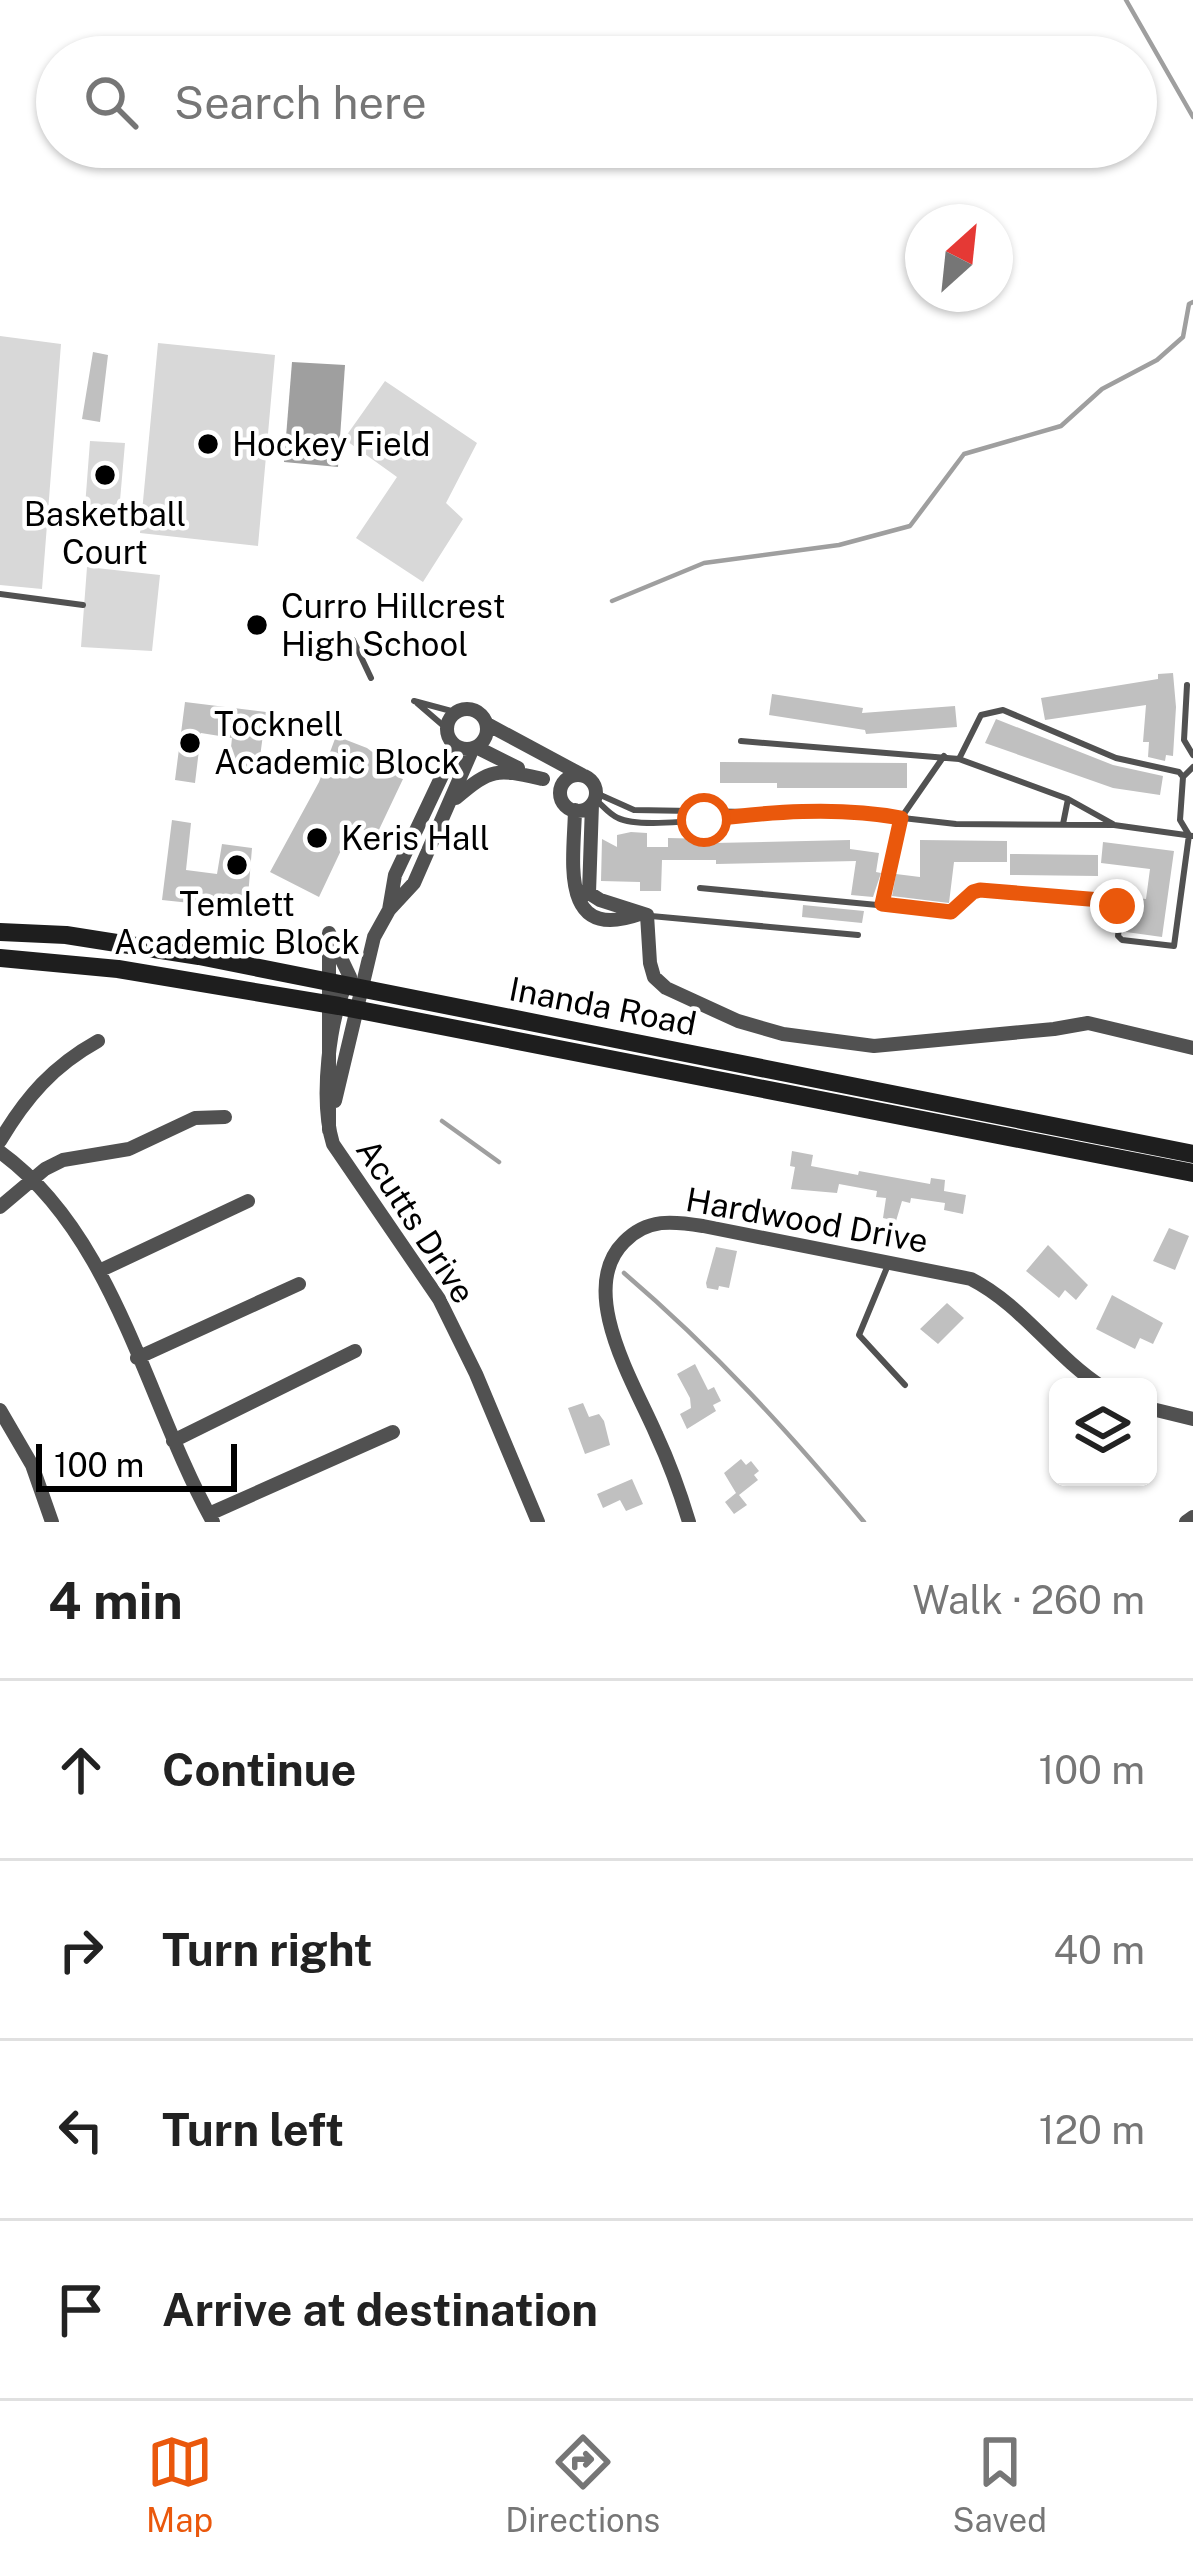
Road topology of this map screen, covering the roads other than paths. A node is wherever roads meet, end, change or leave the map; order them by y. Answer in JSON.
{"nodes":[{"id":1,"x":0,"y":594,"type":"edge"},
{"id":2,"x":83,"y":605,"type":"dead end"},
{"id":3,"x":353,"y":640,"type":"dead end"},
{"id":4,"x":371,"y":678,"type":"dead end"},
{"id":5,"x":1187,"y":685,"type":"dead end"},
{"id":6,"x":455,"y":712,"type":"junction"},
{"id":7,"x":487,"y":724,"type":"junction"},
{"id":8,"x":446,"y":728,"type":"junction"},
{"id":9,"x":741,"y":741,"type":"dead end"},
{"id":10,"x":456,"y":746,"type":"junction"},
{"id":11,"x":474,"y":747,"type":"junction"},
{"id":12,"x":1193,"y":754,"type":"edge"},
{"id":13,"x":944,"y":756,"type":"junction"},
{"id":14,"x":958,"y":759,"type":"junction"},
{"id":15,"x":1193,"y":767,"type":"edge"},
{"id":16,"x":582,"y":775,"type":"junction"},
{"id":17,"x":1183,"y":777,"type":"junction"},
{"id":18,"x":543,"y":779,"type":"junction"},
{"id":19,"x":561,"y":788,"type":"junction"},
{"id":20,"x":454,"y":799,"type":"junction"},
{"id":21,"x":594,"y":799,"type":"junction"},
{"id":22,"x":1068,"y":799,"type":"junction"},
{"id":23,"x":634,"y":809,"type":"junction"},
{"id":24,"x":575,"y":810,"type":"junction"},
{"id":25,"x":746,"y":812,"type":"junction"},
{"id":26,"x":901,"y":818,"type":"junction"},
{"id":27,"x":632,"y":821,"type":"junction"},
{"id":28,"x":1063,"y":824,"type":"junction"},
{"id":29,"x":1114,"y":825,"type":"junction"},
{"id":30,"x":1191,"y":836,"type":"edge"},
{"id":31,"x":700,"y":888,"type":"dead end"},
{"id":32,"x":882,"y":904,"type":"junction"},
{"id":33,"x":389,"y":910,"type":"junction"},
{"id":34,"x":643,"y":915,"type":"junction"},
{"id":35,"x":0,"y":932,"type":"edge"},
{"id":36,"x":858,"y":934,"type":"dead end"},
{"id":37,"x":0,"y":958,"type":"edge"},
{"id":38,"x":346,"y":985,"type":"junction"},
{"id":39,"x":339,"y":1006,"type":"junction"},
{"id":40,"x":98,"y":1041,"type":"dead end"},
{"id":41,"x":1193,"y":1048,"type":"edge"},
{"id":42,"x":225,"y":1118,"type":"dead end"},
{"id":43,"x":328,"y":1130,"type":"junction"},
{"id":44,"x":0,"y":1141,"type":"edge"},
{"id":45,"x":0,"y":1152,"type":"edge"},
{"id":46,"x":1193,"y":1154,"type":"edge"},
{"id":47,"x":1193,"y":1173,"type":"edge"},
{"id":48,"x":33,"y":1179,"type":"junction"},
{"id":49,"x":248,"y":1201,"type":"dead end"},
{"id":50,"x":0,"y":1207,"type":"edge"},
{"id":51,"x":889,"y":1262,"type":"junction"},
{"id":52,"x":98,"y":1271,"type":"junction"},
{"id":53,"x":299,"y":1285,"type":"dead end"},
{"id":54,"x":356,"y":1351,"type":"dead end"},
{"id":55,"x":137,"y":1358,"type":"junction"},
{"id":56,"x":1090,"y":1378,"type":"edge"},
{"id":57,"x":905,"y":1385,"type":"dead end"},
{"id":58,"x":0,"y":1410,"type":"edge"},
{"id":59,"x":1157,"y":1410,"type":"edge"},
{"id":60,"x":1193,"y":1419,"type":"edge"},
{"id":61,"x":393,"y":1432,"type":"dead end"},
{"id":62,"x":173,"y":1441,"type":"junction"},
{"id":63,"x":211,"y":1518,"type":"edge"},
{"id":64,"x":52,"y":1522,"type":"edge"},
{"id":65,"x":538,"y":1522,"type":"edge"},
{"id":66,"x":689,"y":1522,"type":"edge"}],
"edges":[{"from":1,"to":2,"type":"lane"},
{"from":3,"to":4,"type":"lane"},
{"from":5,"to":12,"type":"lane"},
{"from":6,"to":7,"type":"street"},
{"from":6,"to":8,"type":"street"},
{"from":6,"to":8,"type":"lane"},
{"from":7,"to":11,"type":"street"},
{"from":7,"to":16,"type":"street"},
{"from":8,"to":10,"type":"street"},
{"from":9,"to":13,"type":"lane"},
{"from":10,"to":11,"type":"street"},
{"from":10,"to":33,"type":"street"},
{"from":11,"to":18,"type":"street"},
{"from":11,"to":20,"type":"street"},
{"from":13,"to":14,"type":"lane"},
{"from":13,"to":26,"type":"lane"},
{"from":14,"to":17,"type":"lane"},
{"from":14,"to":22,"type":"lane"},
{"from":15,"to":17,"type":"lane"},
{"from":16,"to":19,"type":"street"},
{"from":16,"to":21,"type":"street"},
{"from":17,"to":30,"type":"lane"},
{"from":18,"to":19,"type":"street"},
{"from":18,"to":20,"type":"street"},
{"from":19,"to":24,"type":"street"},
{"from":20,"to":33,"type":"street"},
{"from":21,"to":23,"type":"lane"},
{"from":21,"to":24,"type":"street"},
{"from":21,"to":27,"type":"lane"},
{"from":21,"to":34,"type":"street"},
{"from":22,"to":28,"type":"lane"},
{"from":22,"to":29,"type":"lane"},
{"from":23,"to":25,"type":"lane"},
{"from":23,"to":27,"type":"lane"},
{"from":24,"to":34,"type":"street"},
{"from":25,"to":26,"type":"lane"},
{"from":25,"to":27,"type":"lane"},
{"from":26,"to":28,"type":"lane"},
{"from":26,"to":32,"type":"lane"},
{"from":28,"to":29,"type":"lane"},
{"from":29,"to":30,"type":"lane"},
{"from":30,"to":32,"type":"lane"},
{"from":31,"to":32,"type":"lane"},
{"from":33,"to":43,"type":"street"},
{"from":34,"to":36,"type":"lane"},
{"from":34,"to":41,"type":"street"},
{"from":35,"to":38,"type":"main road","name":"Inanda Road"},
{"from":37,"to":39,"type":"main road","name":"Inanda Road"},
{"from":38,"to":39,"type":"street","name":"Acutts Drive"},
{"from":38,"to":43,"type":"street"},
{"from":38,"to":46,"type":"main road","name":"Inanda Road"},
{"from":39,"to":43,"type":"street","name":"Acutts Drive"},
{"from":39,"to":47,"type":"main road","name":"Inanda Road"},
{"from":40,"to":44,"type":"street"},
{"from":42,"to":48,"type":"street"},
{"from":43,"to":65,"type":"street","name":"Acutts Drive"},
{"from":45,"to":48,"type":"street"},
{"from":48,"to":50,"type":"street"},
{"from":48,"to":52,"type":"street"},
{"from":49,"to":52,"type":"street"},
{"from":51,"to":56,"type":"street","name":"Hardwood Drive"},
{"from":51,"to":57,"type":"lane"},
{"from":51,"to":66,"type":"street","name":"Hardwood Drive"},
{"from":52,"to":55,"type":"street"},
{"from":53,"to":55,"type":"street"},
{"from":54,"to":62,"type":"street"},
{"from":55,"to":62,"type":"street"},
{"from":58,"to":64,"type":"street"},
{"from":59,"to":60,"type":"street"},
{"from":61,"to":63,"type":"street"},
{"from":62,"to":63,"type":"street"}]}
